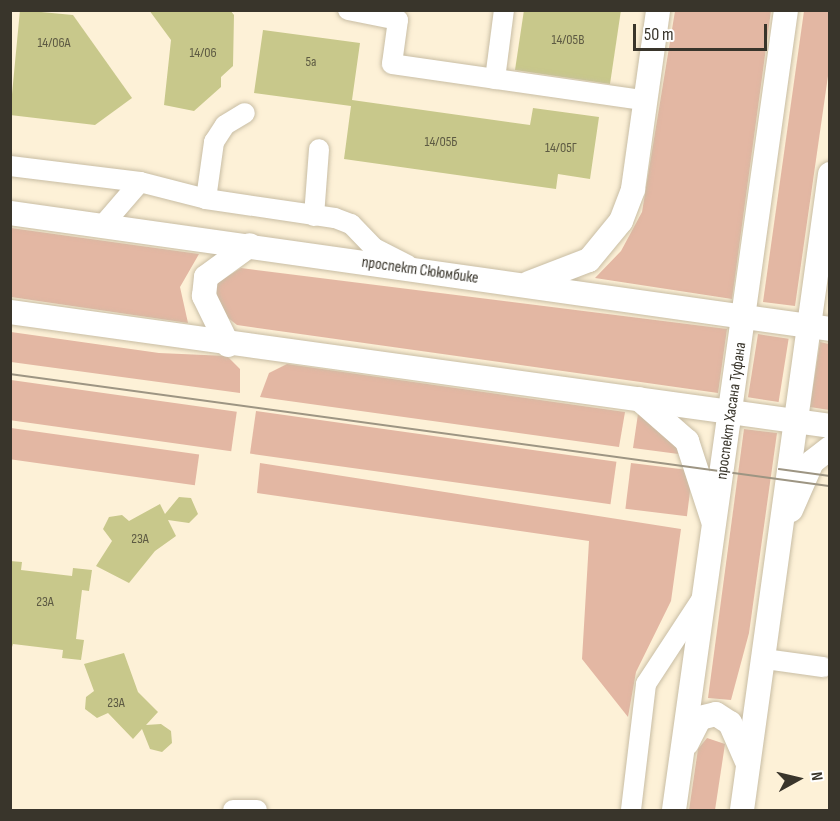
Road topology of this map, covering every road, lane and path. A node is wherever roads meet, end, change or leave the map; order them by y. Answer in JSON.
{"nodes":[{"id":1,"x":348,"y":10,"type":"edge"},
{"id":2,"x":504,"y":10,"type":"edge"},
{"id":3,"x":658,"y":10,"type":"edge"},
{"id":4,"x":786,"y":10,"type":"edge"},
{"id":5,"x":495,"y":79,"type":"junction"},
{"id":6,"x":643,"y":100,"type":"junction"},
{"id":7,"x":244,"y":112,"type":"dead end"},
{"id":8,"x":319,"y":149,"type":"dead end"},
{"id":9,"x":10,"y":166,"type":"edge"},
{"id":10,"x":830,"y":174,"type":"edge"},
{"id":11,"x":141,"y":182,"type":"junction"},
{"id":12,"x":206,"y":200,"type":"junction"},
{"id":13,"x":10,"y":213,"type":"edge"},
{"id":14,"x":314,"y":216,"type":"junction"},
{"id":15,"x":102,"y":226,"type":"junction"},
{"id":16,"x":250,"y":245,"type":"junction"},
{"id":17,"x":422,"y":272,"type":"junction"},
{"id":18,"x":520,"y":286,"type":"junction"},
{"id":19,"x":10,"y":312,"type":"edge"},
{"id":20,"x":745,"y":316,"type":"junction"},
{"id":21,"x":819,"y":327,"type":"edge"},
{"id":22,"x":228,"y":345,"type":"junction"},
{"id":23,"x":634,"y":396,"type":"junction"},
{"id":24,"x":732,"y":411,"type":"junction"},
{"id":25,"x":795,"y":420,"type":"junction"},
{"id":26,"x":830,"y":426,"type":"edge"},
{"id":27,"x":830,"y":448,"type":"edge"},
{"id":28,"x":714,"y":527,"type":"junction"},
{"id":29,"x":781,"y":537,"type":"junction"},
{"id":30,"x":705,"y":594,"type":"junction"},
{"id":31,"x":765,"y":660,"type":"junction"},
{"id":32,"x":823,"y":667,"type":"dead end"},
{"id":33,"x":682,"y":754,"type":"junction"},
{"id":34,"x":748,"y":764,"type":"junction"},
{"id":35,"x":233,"y":810,"type":"edge"},
{"id":36,"x":257,"y":810,"type":"edge"},
{"id":37,"x":631,"y":810,"type":"edge"},
{"id":38,"x":674,"y":810,"type":"edge"},
{"id":39,"x":742,"y":810,"type":"edge"}],
"edges":[{"from":1,"to":5,"type":"street"},
{"from":2,"to":5,"type":"street"},
{"from":3,"to":6,"type":"main road"},
{"from":4,"to":20,"type":"main road","name":"проспект Хасана Туфана"},
{"from":5,"to":6,"type":"street"},
{"from":6,"to":18,"type":"main road"},
{"from":7,"to":12,"type":"street"},
{"from":8,"to":14,"type":"street"},
{"from":9,"to":11,"type":"street"},
{"from":10,"to":21,"type":"main road"},
{"from":11,"to":12,"type":"street"},
{"from":11,"to":15,"type":"street"},
{"from":12,"to":14,"type":"street"},
{"from":13,"to":15,"type":"main road","name":"проспект Сююмбике"},
{"from":14,"to":17,"type":"street"},
{"from":15,"to":16,"type":"main road","name":"проспект Сююмбике"},
{"from":16,"to":17,"type":"main road","name":"проспект Сююмбике"},
{"from":16,"to":22,"type":"main road"},
{"from":17,"to":18,"type":"main road","name":"проспект Сююмбике"},
{"from":18,"to":20,"type":"main road","name":"проспект Сююмбике"},
{"from":19,"to":22,"type":"main road"},
{"from":20,"to":21,"type":"main road","name":"проспект Сююмбике"},
{"from":20,"to":24,"type":"main road","name":"проспект Хасана Туфана"},
{"from":21,"to":25,"type":"main road"},
{"from":22,"to":23,"type":"main road"},
{"from":23,"to":24,"type":"main road"},
{"from":23,"to":28,"type":"main road"},
{"from":24,"to":25,"type":"main road"},
{"from":24,"to":28,"type":"main road","name":"проспект Хасана Туфана"},
{"from":25,"to":26,"type":"main road"},
{"from":25,"to":29,"type":"main road"},
{"from":27,"to":29,"type":"main road"},
{"from":28,"to":30,"type":"main road","name":"проспект Хасана Туфана"},
{"from":29,"to":31,"type":"main road"},
{"from":30,"to":33,"type":"main road","name":"проспект Хасана Туфана"},
{"from":30,"to":37,"type":"street"},
{"from":31,"to":32,"type":"street"},
{"from":31,"to":34,"type":"main road"},
{"from":33,"to":34,"type":"main road"},
{"from":33,"to":38,"type":"main road","name":"проспект Хасана Туфана"},
{"from":34,"to":39,"type":"main road"},
{"from":35,"to":36,"type":"street"}]}
